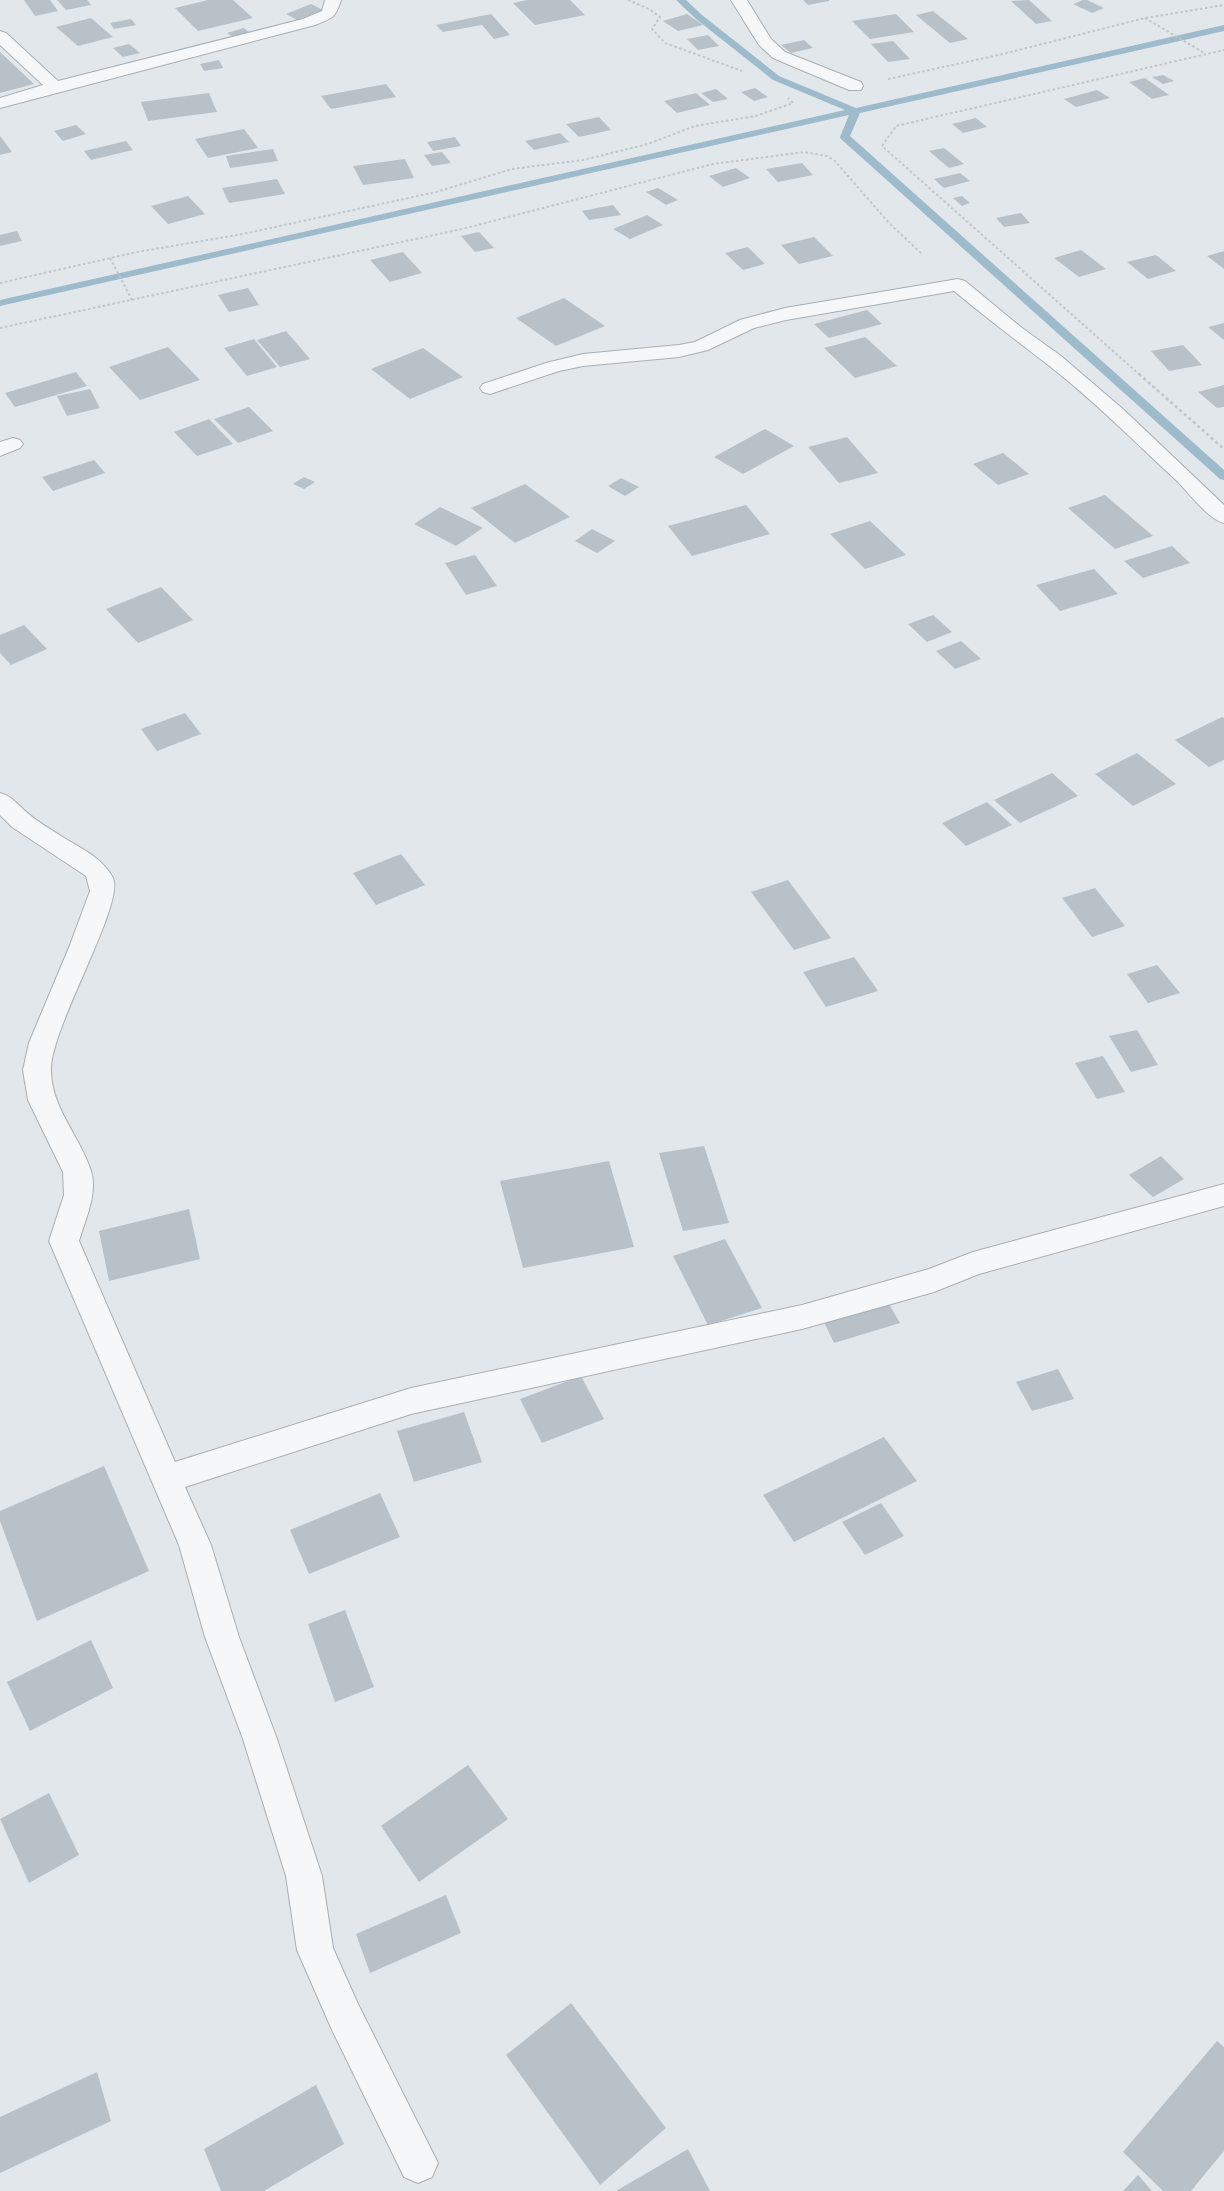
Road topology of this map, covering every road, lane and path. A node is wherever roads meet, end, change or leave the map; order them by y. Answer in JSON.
{"nodes":[{"id":1,"x":333,"y":0,"type":"edge"},
{"id":2,"x":628,"y":0,"type":"edge"},
{"id":3,"x":739,"y":0,"type":"edge"},
{"id":4,"x":1224,"y":5,"type":"edge"},
{"id":5,"x":1145,"y":18,"type":"junction"},
{"id":6,"x":0,"y":36,"type":"edge"},
{"id":7,"x":1224,"y":50,"type":"edge"},
{"id":8,"x":1206,"y":54,"type":"junction"},
{"id":9,"x":744,"y":72,"type":"dead end"},
{"id":10,"x":855,"y":86,"type":"joint"},
{"id":11,"x":55,"y":87,"type":"junction"},
{"id":12,"x":787,"y":97,"type":"dead end"},
{"id":13,"x":0,"y":103,"type":"edge"},
{"id":14,"x":110,"y":258,"type":"junction"},
{"id":15,"x":0,"y":283,"type":"edge"},
{"id":16,"x":958,"y":285,"type":"junction"},
{"id":17,"x":132,"y":300,"type":"junction"},
{"id":18,"x":0,"y":328,"type":"edge"},
{"id":19,"x":490,"y":388,"type":"dead end"},
{"id":20,"x":1224,"y":449,"type":"edge"},
{"id":21,"x":1224,"y":517,"type":"edge"},
{"id":22,"x":0,"y":800,"type":"edge"},
{"id":23,"x":1224,"y":1195,"type":"edge"},
{"id":24,"x":166,"y":1479,"type":"junction"},
{"id":25,"x":418,"y":2163,"type":"dead end"}],
"edges":[{"from":1,"to":11,"type":"street"},
{"from":2,"to":9,"type":"path"},
{"from":3,"to":10,"type":"street"},
{"from":4,"to":5,"type":"path"},
{"from":5,"to":8,"type":"path"},
{"from":5,"to":10,"type":"path"},
{"from":6,"to":11,"type":"street"},
{"from":7,"to":8,"type":"path"},
{"from":8,"to":20,"type":"path"},
{"from":11,"to":13,"type":"street"},
{"from":12,"to":14,"type":"path"},
{"from":14,"to":15,"type":"path"},
{"from":14,"to":17,"type":"path"},
{"from":16,"to":17,"type":"path"},
{"from":16,"to":19,"type":"street"},
{"from":16,"to":21,"type":"street"},
{"from":17,"to":18,"type":"path"},
{"from":22,"to":24,"type":"street"},
{"from":23,"to":24,"type":"street"},
{"from":24,"to":25,"type":"street"}]}
